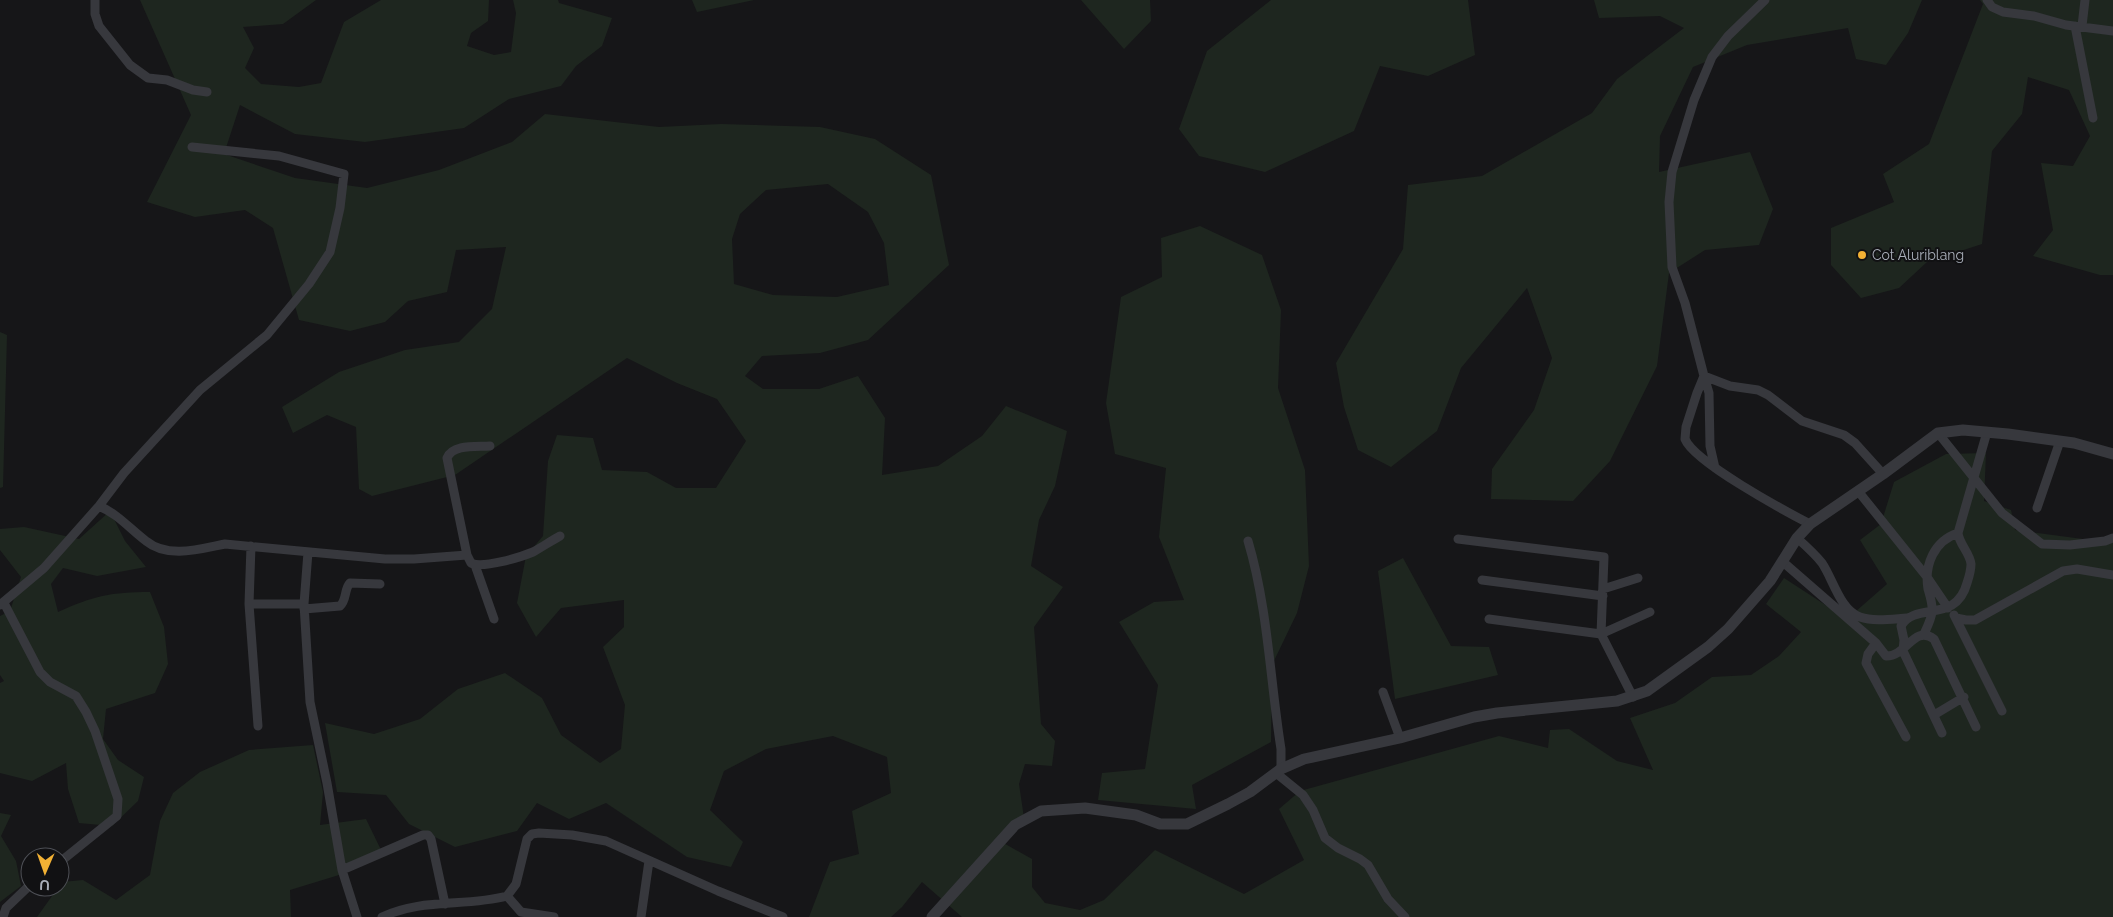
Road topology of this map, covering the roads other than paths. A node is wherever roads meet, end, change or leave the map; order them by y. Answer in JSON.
{"nodes":[{"id":1,"x":95,"y":0,"type":"edge"},
{"id":2,"x":1766,"y":0,"type":"edge"},
{"id":3,"x":1987,"y":0,"type":"edge"},
{"id":4,"x":2085,"y":0,"type":"edge"},
{"id":5,"x":2079,"y":26,"type":"junction"},
{"id":6,"x":2113,"y":31,"type":"edge"},
{"id":7,"x":207,"y":92,"type":"dead end"},
{"id":8,"x":2093,"y":118,"type":"dead end"},
{"id":9,"x":192,"y":147,"type":"dead end"},
{"id":10,"x":1704,"y":376,"type":"junction"},
{"id":11,"x":1987,"y":432,"type":"junction"},
{"id":12,"x":1938,"y":433,"type":"junction"},
{"id":13,"x":2060,"y":441,"type":"junction"},
{"id":14,"x":490,"y":446,"type":"dead end"},
{"id":15,"x":2113,"y":454,"type":"edge"},
{"id":16,"x":1716,"y":468,"type":"junction"},
{"id":17,"x":1883,"y":474,"type":"junction"},
{"id":18,"x":1974,"y":480,"type":"junction"},
{"id":19,"x":1858,"y":491,"type":"junction"},
{"id":20,"x":99,"y":506,"type":"junction"},
{"id":21,"x":2038,"y":508,"type":"dead end"},
{"id":22,"x":1810,"y":524,"type":"junction"},
{"id":23,"x":1958,"y":533,"type":"junction"},
{"id":24,"x":560,"y":536,"type":"dead end"},
{"id":25,"x":1797,"y":538,"type":"junction"},
{"id":26,"x":2113,"y":538,"type":"edge"},
{"id":27,"x":1458,"y":539,"type":"dead end"},
{"id":28,"x":1248,"y":541,"type":"dead end"},
{"id":29,"x":252,"y":546,"type":"junction"},
{"id":30,"x":308,"y":552,"type":"junction"},
{"id":31,"x":467,"y":555,"type":"junction"},
{"id":32,"x":1783,"y":562,"type":"junction"},
{"id":33,"x":475,"y":565,"type":"junction"},
{"id":34,"x":2113,"y":576,"type":"edge"},
{"id":35,"x":1927,"y":577,"type":"junction"},
{"id":36,"x":1638,"y":578,"type":"dead end"},
{"id":37,"x":1482,"y":580,"type":"dead end"},
{"id":38,"x":380,"y":584,"type":"dead end"},
{"id":39,"x":1603,"y":593,"type":"junction"},
{"id":40,"x":2,"y":604,"type":"edge"},
{"id":41,"x":249,"y":604,"type":"junction"},
{"id":42,"x":304,"y":606,"type":"junction"},
{"id":43,"x":1949,"y":607,"type":"junction"},
{"id":44,"x":1933,"y":611,"type":"junction"},
{"id":45,"x":1650,"y":612,"type":"dead end"},
{"id":46,"x":1907,"y":618,"type":"junction"},
{"id":47,"x":1956,"y":618,"type":"junction"},
{"id":48,"x":494,"y":619,"type":"dead end"},
{"id":49,"x":1489,"y":619,"type":"dead end"},
{"id":50,"x":1601,"y":634,"type":"junction"},
{"id":51,"x":1924,"y":634,"type":"junction"},
{"id":52,"x":1876,"y":643,"type":"junction"},
{"id":53,"x":1903,"y":651,"type":"junction"},
{"id":54,"x":1383,"y":692,"type":"dead end"},
{"id":55,"x":1634,"y":697,"type":"junction"},
{"id":56,"x":1964,"y":697,"type":"junction"},
{"id":57,"x":2002,"y":711,"type":"dead end"},
{"id":58,"x":1934,"y":715,"type":"junction"},
{"id":59,"x":258,"y":726,"type":"dead end"},
{"id":60,"x":1976,"y":727,"type":"dead end"},
{"id":61,"x":1942,"y":733,"type":"dead end"},
{"id":62,"x":1906,"y":737,"type":"dead end"},
{"id":63,"x":1400,"y":738,"type":"junction"},
{"id":64,"x":1279,"y":771,"type":"junction"},
{"id":65,"x":70,"y":854,"type":"edge"},
{"id":66,"x":649,"y":861,"type":"junction"},
{"id":67,"x":342,"y":870,"type":"junction"},
{"id":68,"x":20,"y":895,"type":"edge"},
{"id":69,"x":507,"y":896,"type":"junction"},
{"id":70,"x":445,"y":904,"type":"junction"},
{"id":71,"x":531,"y":916,"type":"edge"},
{"id":72,"x":3,"y":917,"type":"edge"},
{"id":73,"x":357,"y":917,"type":"edge"},
{"id":74,"x":382,"y":917,"type":"edge"},
{"id":75,"x":554,"y":917,"type":"edge"},
{"id":76,"x":641,"y":917,"type":"edge"},
{"id":77,"x":783,"y":917,"type":"edge"},
{"id":78,"x":932,"y":917,"type":"edge"},
{"id":79,"x":1405,"y":917,"type":"edge"}],
"edges":[{"from":1,"to":7,"type":"street"},
{"from":2,"to":10,"type":"street"},
{"from":3,"to":5,"type":"street"},
{"from":4,"to":5,"type":"street"},
{"from":5,"to":6,"type":"street"},
{"from":5,"to":8,"type":"street"},
{"from":9,"to":20,"type":"street"},
{"from":10,"to":16,"type":"street"},
{"from":10,"to":16,"type":"street"},
{"from":10,"to":17,"type":"street"},
{"from":11,"to":12,"type":"street"},
{"from":11,"to":13,"type":"street"},
{"from":11,"to":18,"type":"street"},
{"from":12,"to":17,"type":"street"},
{"from":12,"to":18,"type":"street"},
{"from":13,"to":15,"type":"street"},
{"from":13,"to":21,"type":"street"},
{"from":14,"to":31,"type":"street"},
{"from":16,"to":22,"type":"street"},
{"from":17,"to":19,"type":"street"},
{"from":18,"to":23,"type":"street"},
{"from":18,"to":26,"type":"street"},
{"from":19,"to":22,"type":"street"},
{"from":19,"to":35,"type":"street"},
{"from":20,"to":29,"type":"street"},
{"from":20,"to":40,"type":"street"},
{"from":22,"to":25,"type":"street"},
{"from":23,"to":35,"type":"street"},
{"from":23,"to":43,"type":"street"},
{"from":24,"to":33,"type":"street"},
{"from":25,"to":32,"type":"street"},
{"from":25,"to":46,"type":"street"},
{"from":27,"to":39,"type":"street"},
{"from":28,"to":64,"type":"street"},
{"from":29,"to":30,"type":"street"},
{"from":29,"to":41,"type":"street"},
{"from":30,"to":31,"type":"street"},
{"from":30,"to":42,"type":"street"},
{"from":31,"to":33,"type":"street"},
{"from":32,"to":52,"type":"street"},
{"from":32,"to":55,"type":"street"},
{"from":33,"to":48,"type":"street"},
{"from":34,"to":47,"type":"street"},
{"from":35,"to":43,"type":"street"},
{"from":35,"to":44,"type":"street"},
{"from":36,"to":39,"type":"street"},
{"from":37,"to":39,"type":"street"},
{"from":38,"to":42,"type":"street"},
{"from":39,"to":50,"type":"street"},
{"from":40,"to":65,"type":"street"},
{"from":41,"to":42,"type":"street"},
{"from":41,"to":59,"type":"street"},
{"from":42,"to":67,"type":"street"},
{"from":43,"to":44,"type":"street"},
{"from":43,"to":47,"type":"street"},
{"from":44,"to":46,"type":"street"},
{"from":44,"to":51,"type":"street"},
{"from":45,"to":50,"type":"street"},
{"from":46,"to":53,"type":"street"},
{"from":47,"to":57,"type":"street"},
{"from":49,"to":50,"type":"street"},
{"from":50,"to":55,"type":"street"},
{"from":51,"to":53,"type":"street"},
{"from":51,"to":56,"type":"street"},
{"from":52,"to":53,"type":"street"},
{"from":52,"to":62,"type":"street"},
{"from":53,"to":58,"type":"street"},
{"from":54,"to":63,"type":"street"},
{"from":55,"to":63,"type":"street"},
{"from":56,"to":58,"type":"street"},
{"from":56,"to":60,"type":"street"},
{"from":58,"to":61,"type":"street"},
{"from":63,"to":64,"type":"street"},
{"from":64,"to":78,"type":"street"},
{"from":64,"to":79,"type":"street"},
{"from":66,"to":69,"type":"street"},
{"from":66,"to":76,"type":"street"},
{"from":66,"to":77,"type":"street"},
{"from":67,"to":70,"type":"street"},
{"from":67,"to":73,"type":"street"},
{"from":68,"to":72,"type":"street"},
{"from":69,"to":70,"type":"street"},
{"from":69,"to":71,"type":"street"},
{"from":70,"to":74,"type":"street"},
{"from":71,"to":75,"type":"street"}]}
